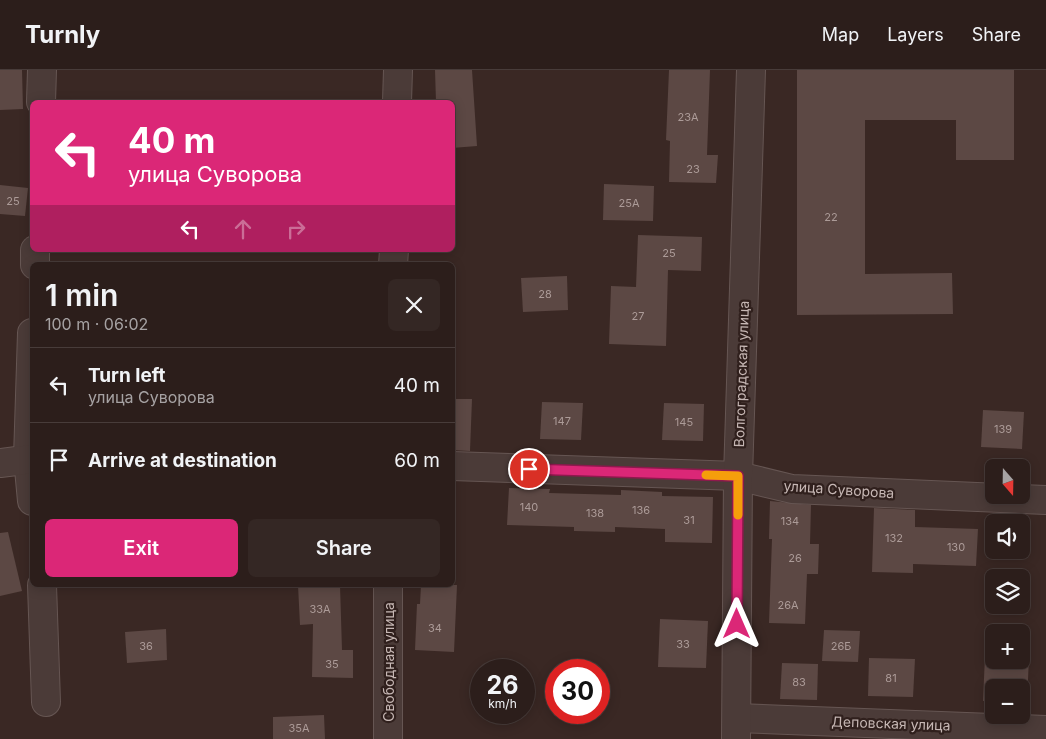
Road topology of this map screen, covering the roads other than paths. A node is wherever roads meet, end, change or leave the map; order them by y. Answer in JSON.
{"nodes":[{"id":1,"x":42,"y":70,"type":"edge"},
{"id":2,"x":398,"y":70,"type":"edge"},
{"id":3,"x":751,"y":70,"type":"edge"},
{"id":4,"x":41,"y":100,"type":"edge"},
{"id":5,"x":397,"y":100,"type":"edge"},
{"id":6,"x":30,"y":458,"type":"edge"},
{"id":7,"x":0,"y":462,"type":"edge"},
{"id":8,"x":455,"y":466,"type":"edge"},
{"id":9,"x":738,"y":476,"type":"junction"},
{"id":10,"x":1046,"y":500,"type":"edge"},
{"id":11,"x":42,"y":587,"type":"edge"},
{"id":12,"x":388,"y":587,"type":"edge"},
{"id":13,"x":46,"y":702,"type":"dead end"},
{"id":14,"x":736,"y":728,"type":"edge"},
{"id":15,"x":1046,"y":730,"type":"edge"},
{"id":16,"x":388,"y":739,"type":"edge"}],
"edges":[{"from":1,"to":4,"type":"street"},
{"from":2,"to":5,"type":"street"},
{"from":3,"to":9,"type":"street","name":"Волгоградская улица"},
{"from":6,"to":7,"type":"street"},
{"from":8,"to":9,"type":"street","name":"улица Суворова"},
{"from":9,"to":10,"type":"street","name":"улица Суворова"},
{"from":9,"to":14,"type":"street","name":"Волгоградская улица"},
{"from":11,"to":13,"type":"street"},
{"from":12,"to":16,"type":"street","name":"Свободная улица"},
{"from":14,"to":15,"type":"street","name":"Деповская улица"}]}
